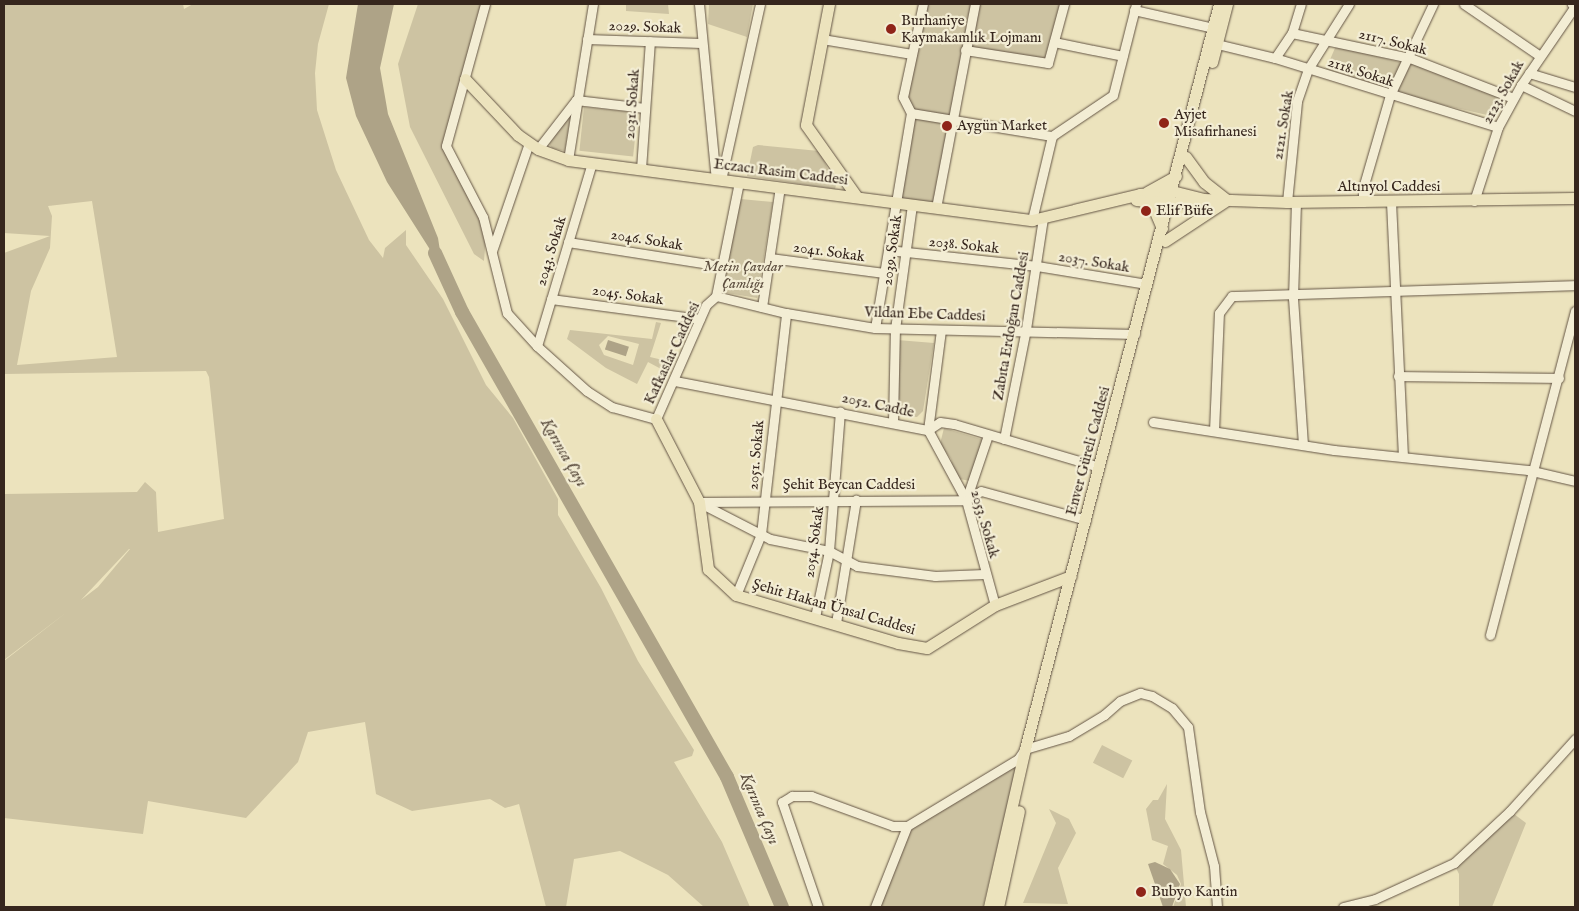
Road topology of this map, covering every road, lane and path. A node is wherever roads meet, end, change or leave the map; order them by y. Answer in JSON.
{"nodes":[{"id":1,"x":485,"y":4,"type":"edge"},
{"id":2,"x":593,"y":4,"type":"edge"},
{"id":3,"x":699,"y":4,"type":"edge"},
{"id":4,"x":760,"y":4,"type":"edge"},
{"id":5,"x":829,"y":4,"type":"edge"},
{"id":6,"x":922,"y":4,"type":"edge"},
{"id":7,"x":975,"y":4,"type":"edge"},
{"id":8,"x":1062,"y":4,"type":"edge"},
{"id":9,"x":1219,"y":4,"type":"edge"},
{"id":10,"x":1227,"y":4,"type":"edge"},
{"id":11,"x":1301,"y":4,"type":"edge"},
{"id":12,"x":1349,"y":4,"type":"edge"},
{"id":13,"x":1433,"y":4,"type":"edge"},
{"id":14,"x":1464,"y":4,"type":"edge"},
{"id":15,"x":1572,"y":4,"type":"edge"},
{"id":16,"x":1575,"y":6,"type":"edge"},
{"id":17,"x":1135,"y":7,"type":"edge"},
{"id":18,"x":1213,"y":28,"type":"junction"},
{"id":19,"x":1292,"y":32,"type":"junction"},
{"id":20,"x":587,"y":38,"type":"junction"},
{"id":21,"x":822,"y":39,"type":"junction"},
{"id":22,"x":1324,"y":40,"type":"junction"},
{"id":23,"x":650,"y":41,"type":"junction"},
{"id":24,"x":1054,"y":42,"type":"junction"},
{"id":25,"x":701,"y":43,"type":"junction"},
{"id":26,"x":1217,"y":44,"type":"junction"},
{"id":27,"x":965,"y":50,"type":"junction"},
{"id":28,"x":912,"y":54,"type":"junction"},
{"id":29,"x":1123,"y":56,"type":"junction"},
{"id":30,"x":1540,"y":56,"type":"junction"},
{"id":31,"x":1274,"y":58,"type":"junction"},
{"id":32,"x":1410,"y":58,"type":"junction"},
{"id":33,"x":1308,"y":69,"type":"junction"},
{"id":34,"x":1529,"y":72,"type":"junction"},
{"id":35,"x":465,"y":79,"type":"junction"},
{"id":36,"x":1521,"y":85,"type":"junction"},
{"id":37,"x":1575,"y":88,"type":"edge"},
{"id":38,"x":1390,"y":95,"type":"junction"},
{"id":39,"x":1513,"y":98,"type":"junction"},
{"id":40,"x":576,"y":100,"type":"junction"},
{"id":41,"x":645,"y":108,"type":"junction"},
{"id":42,"x":1575,"y":111,"type":"edge"},
{"id":43,"x":911,"y":113,"type":"junction"},
{"id":44,"x":952,"y":120,"type":"junction"},
{"id":45,"x":1498,"y":127,"type":"junction"},
{"id":46,"x":1052,"y":136,"type":"junction"},
{"id":47,"x":534,"y":146,"type":"junction"},
{"id":48,"x":1186,"y":156,"type":"junction"},
{"id":49,"x":568,"y":160,"type":"junction"},
{"id":50,"x":592,"y":163,"type":"junction"},
{"id":51,"x":641,"y":169,"type":"junction"},
{"id":52,"x":1176,"y":176,"type":"junction"},
{"id":53,"x":719,"y":179,"type":"junction"},
{"id":54,"x":740,"y":182,"type":"junction"},
{"id":55,"x":780,"y":187,"type":"junction"},
{"id":56,"x":857,"y":197,"type":"junction"},
{"id":57,"x":1139,"y":197,"type":"junction"},
{"id":58,"x":1173,"y":197,"type":"junction"},
{"id":59,"x":1122,"y":198,"type":"joint"},
{"id":60,"x":1575,"y":198,"type":"edge"},
{"id":61,"x":1228,"y":200,"type":"junction"},
{"id":62,"x":1474,"y":201,"type":"junction"},
{"id":63,"x":1292,"y":202,"type":"junction"},
{"id":64,"x":1363,"y":202,"type":"junction"},
{"id":65,"x":1391,"y":202,"type":"junction"},
{"id":66,"x":895,"y":203,"type":"junction"},
{"id":67,"x":912,"y":204,"type":"junction"},
{"id":68,"x":936,"y":208,"type":"junction"},
{"id":69,"x":1037,"y":219,"type":"junction"},
{"id":70,"x":1162,"y":228,"type":"junction"},
{"id":71,"x":1165,"y":241,"type":"junction"},
{"id":72,"x":568,"y":242,"type":"junction"},
{"id":73,"x":888,"y":250,"type":"junction"},
{"id":74,"x":492,"y":251,"type":"junction"},
{"id":75,"x":905,"y":252,"type":"junction"},
{"id":76,"x":770,"y":258,"type":"junction"},
{"id":77,"x":722,"y":266,"type":"junction"},
{"id":78,"x":1037,"y":266,"type":"junction"},
{"id":79,"x":884,"y":273,"type":"junction"},
{"id":80,"x":1147,"y":284,"type":"junction"},
{"id":81,"x":1575,"y":285,"type":"edge"},
{"id":82,"x":1394,"y":290,"type":"junction"},
{"id":83,"x":1294,"y":294,"type":"junction"},
{"id":84,"x":716,"y":296,"type":"junction"},
{"id":85,"x":551,"y":299,"type":"junction"},
{"id":86,"x":762,"y":307,"type":"junction"},
{"id":87,"x":1575,"y":311,"type":"edge"},
{"id":88,"x":786,"y":313,"type":"junction"},
{"id":89,"x":700,"y":318,"type":"junction"},
{"id":90,"x":875,"y":328,"type":"junction"},
{"id":91,"x":895,"y":329,"type":"junction"},
{"id":92,"x":941,"y":330,"type":"junction"},
{"id":93,"x":1026,"y":330,"type":"junction"},
{"id":94,"x":1135,"y":334,"type":"junction"},
{"id":95,"x":537,"y":346,"type":"junction"},
{"id":96,"x":1398,"y":376,"type":"junction"},
{"id":97,"x":1558,"y":378,"type":"junction"},
{"id":98,"x":675,"y":381,"type":"junction"},
{"id":99,"x":775,"y":399,"type":"junction"},
{"id":100,"x":840,"y":411,"type":"junction"},
{"id":101,"x":656,"y":419,"type":"junction"},
{"id":102,"x":893,"y":422,"type":"junction"},
{"id":103,"x":1153,"y":422,"type":"dead end"},
{"id":104,"x":928,"y":430,"type":"junction"},
{"id":105,"x":1214,"y":431,"type":"junction"},
{"id":106,"x":988,"y":435,"type":"junction"},
{"id":107,"x":1004,"y":439,"type":"junction"},
{"id":108,"x":1303,"y":445,"type":"junction"},
{"id":109,"x":1403,"y":457,"type":"junction"},
{"id":110,"x":1099,"y":467,"type":"junction"},
{"id":111,"x":1535,"y":472,"type":"junction"},
{"id":112,"x":1575,"y":481,"type":"edge"},
{"id":113,"x":856,"y":500,"type":"junction"},
{"id":114,"x":966,"y":500,"type":"junction"},
{"id":115,"x":765,"y":501,"type":"junction"},
{"id":116,"x":834,"y":501,"type":"junction"},
{"id":117,"x":699,"y":502,"type":"junction"},
{"id":118,"x":1086,"y":520,"type":"junction"},
{"id":119,"x":761,"y":534,"type":"junction"},
{"id":120,"x":830,"y":551,"type":"junction"},
{"id":121,"x":846,"y":561,"type":"junction"},
{"id":122,"x":984,"y":574,"type":"junction"},
{"id":123,"x":1072,"y":576,"type":"junction"},
{"id":124,"x":736,"y":595,"type":"junction"},
{"id":125,"x":996,"y":605,"type":"junction"},
{"id":126,"x":815,"y":616,"type":"junction"},
{"id":127,"x":836,"y":623,"type":"junction"},
{"id":128,"x":1490,"y":634,"type":"dead end"},
{"id":129,"x":1575,"y":739,"type":"edge"},
{"id":130,"x":1029,"y":747,"type":"junction"},
{"id":131,"x":907,"y":826,"type":"junction"},
{"id":132,"x":818,"y":907,"type":"edge"},
{"id":133,"x":876,"y":907,"type":"edge"},
{"id":134,"x":989,"y":907,"type":"edge"},
{"id":135,"x":998,"y":907,"type":"edge"},
{"id":136,"x":1217,"y":907,"type":"edge"},
{"id":137,"x":1344,"y":907,"type":"edge"}],
"edges":[{"from":1,"to":35,"type":"street"},
{"from":2,"to":20,"type":"street"},
{"from":3,"to":25,"type":"street"},
{"from":4,"to":53,"type":"street"},
{"from":5,"to":21,"type":"main road"},
{"from":6,"to":28,"type":"street"},
{"from":7,"to":27,"type":"street"},
{"from":8,"to":24,"type":"street"},
{"from":9,"to":18,"type":"main road","name":"Enver Güreli Caddesi"},
{"from":10,"to":26,"type":"main road","name":"Enver Güreli Caddesi"},
{"from":11,"to":19,"type":"street"},
{"from":12,"to":22,"type":"street","name":"2121. Sokak"},
{"from":13,"to":32,"type":"street"},
{"from":14,"to":30,"type":"street"},
{"from":15,"to":16,"type":"street"},
{"from":16,"to":30,"type":"street","name":"2123. Sokak"},
{"from":17,"to":18,"type":"street"},
{"from":17,"to":29,"type":"street"},
{"from":18,"to":52,"type":"main road","name":"Enver Güreli Caddesi"},
{"from":19,"to":22,"type":"street","name":"2117. Sokak"},
{"from":19,"to":31,"type":"street"},
{"from":20,"to":23,"type":"street","name":"2029. Sokak"},
{"from":20,"to":40,"type":"street"},
{"from":21,"to":28,"type":"street"},
{"from":21,"to":56,"type":"main road"},
{"from":22,"to":32,"type":"street","name":"2117. Sokak"},
{"from":22,"to":33,"type":"street","name":"2121. Sokak"},
{"from":23,"to":25,"type":"street","name":"2029. Sokak"},
{"from":23,"to":41,"type":"street","name":"2031. Sokak"},
{"from":24,"to":27,"type":"street"},
{"from":24,"to":29,"type":"street"},
{"from":25,"to":53,"type":"street"},
{"from":26,"to":31,"type":"street","name":"2118. Sokak"},
{"from":26,"to":48,"type":"main road","name":"Enver Güreli Caddesi"},
{"from":27,"to":44,"type":"street"},
{"from":28,"to":43,"type":"street"},
{"from":29,"to":46,"type":"street"},
{"from":30,"to":34,"type":"street","name":"2123. Sokak"},
{"from":31,"to":33,"type":"street","name":"2118. Sokak"},
{"from":32,"to":38,"type":"street"},
{"from":32,"to":39,"type":"street","name":"2117. Sokak"},
{"from":33,"to":38,"type":"street","name":"2118. Sokak"},
{"from":33,"to":63,"type":"street","name":"2121. Sokak"},
{"from":34,"to":36,"type":"street","name":"2123. Sokak"},
{"from":34,"to":37,"type":"street"},
{"from":35,"to":47,"type":"main road","name":"Eczacı Rasim Caddesi"},
{"from":35,"to":74,"type":"street"},
{"from":36,"to":39,"type":"street","name":"2123. Sokak"},
{"from":36,"to":42,"type":"street"},
{"from":38,"to":45,"type":"street","name":"2118. Sokak"},
{"from":38,"to":64,"type":"street"},
{"from":39,"to":45,"type":"street","name":"2123. Sokak"},
{"from":40,"to":41,"type":"street"},
{"from":40,"to":47,"type":"street"},
{"from":40,"to":49,"type":"street"},
{"from":41,"to":51,"type":"street","name":"2031. Sokak"},
{"from":43,"to":44,"type":"street"},
{"from":43,"to":66,"type":"street"},
{"from":44,"to":46,"type":"street"},
{"from":44,"to":68,"type":"street"},
{"from":45,"to":62,"type":"street","name":"2123. Sokak"},
{"from":46,"to":69,"type":"street","name":"Zabıta Erdoğan Caddesi"},
{"from":47,"to":49,"type":"main road","name":"Eczacı Rasim Caddesi"},
{"from":47,"to":74,"type":"street"},
{"from":48,"to":58,"type":"main road","name":"Enver Güreli Caddesi"},
{"from":48,"to":61,"type":"main road"},
{"from":49,"to":50,"type":"main road","name":"Eczacı Rasim Caddesi"},
{"from":50,"to":51,"type":"main road","name":"Eczacı Rasim Caddesi"},
{"from":50,"to":72,"type":"street","name":"2043. Sokak"},
{"from":51,"to":53,"type":"main road","name":"Eczacı Rasim Caddesi"},
{"from":52,"to":57,"type":"main road"},
{"from":52,"to":58,"type":"main road","name":"Enver Güreli Caddesi"},
{"from":53,"to":54,"type":"main road","name":"Eczacı Rasim Caddesi"},
{"from":54,"to":55,"type":"main road","name":"Eczacı Rasim Caddesi"},
{"from":54,"to":77,"type":"street","name":"Kafkaslar Caddesi"},
{"from":55,"to":56,"type":"main road","name":"Eczacı Rasim Caddesi"},
{"from":55,"to":76,"type":"street"},
{"from":56,"to":66,"type":"main road","name":"Eczacı Rasim Caddesi"},
{"from":57,"to":58,"type":"main road","name":"Altınyol Caddesi"},
{"from":57,"to":59,"type":"main road","name":"Altınyol Caddesi"},
{"from":57,"to":70,"type":"main road"},
{"from":58,"to":61,"type":"main road","name":"Altınyol Caddesi"},
{"from":58,"to":70,"type":"main road","name":"Enver Güreli Caddesi"},
{"from":58,"to":71,"type":"main road","name":"Enver Güreli Caddesi"},
{"from":59,"to":69,"type":"main road","name":"Eczacı Rasim Caddesi"},
{"from":60,"to":62,"type":"main road","name":"Altınyol Caddesi"},
{"from":61,"to":63,"type":"main road","name":"Altınyol Caddesi"},
{"from":61,"to":71,"type":"main road"},
{"from":62,"to":65,"type":"main road","name":"Altınyol Caddesi"},
{"from":63,"to":64,"type":"main road","name":"Altınyol Caddesi"},
{"from":63,"to":83,"type":"street","name":"2121. Sokak"},
{"from":64,"to":65,"type":"main road","name":"Altınyol Caddesi"},
{"from":65,"to":82,"type":"street"},
{"from":66,"to":67,"type":"main road","name":"Eczacı Rasim Caddesi"},
{"from":66,"to":73,"type":"street"},
{"from":67,"to":68,"type":"main road","name":"Eczacı Rasim Caddesi"},
{"from":67,"to":75,"type":"street","name":"2039. Sokak"},
{"from":68,"to":69,"type":"main road","name":"Eczacı Rasim Caddesi"},
{"from":69,"to":78,"type":"street","name":"Zabıta Erdoğan Caddesi"},
{"from":70,"to":80,"type":"main road","name":"Enver Güreli Caddesi"},
{"from":71,"to":130,"type":"main road","name":"Enver Güreli Caddesi"},
{"from":72,"to":77,"type":"street","name":"2046. Sokak"},
{"from":72,"to":85,"type":"street","name":"2043. Sokak"},
{"from":73,"to":75,"type":"street","name":"2038. Sokak"},
{"from":73,"to":79,"type":"street"},
{"from":74,"to":95,"type":"street"},
{"from":75,"to":78,"type":"street","name":"2038. Sokak"},
{"from":75,"to":91,"type":"street","name":"2039. Sokak"},
{"from":76,"to":79,"type":"street","name":"2041. Sokak"},
{"from":76,"to":86,"type":"street"},
{"from":77,"to":84,"type":"street","name":"Kafkaslar Caddesi"},
{"from":78,"to":80,"type":"street","name":"2037. Sokak"},
{"from":78,"to":93,"type":"street","name":"Zabıta Erdoğan Caddesi"},
{"from":79,"to":90,"type":"street"},
{"from":80,"to":94,"type":"main road","name":"Enver Güreli Caddesi"},
{"from":81,"to":82,"type":"street"},
{"from":82,"to":83,"type":"street"},
{"from":82,"to":96,"type":"street"},
{"from":83,"to":105,"type":"street"},
{"from":83,"to":108,"type":"street","name":"2121. Sokak"},
{"from":84,"to":86,"type":"street","name":"Vildan Ebe Caddesi"},
{"from":84,"to":89,"type":"street","name":"Kafkaslar Caddesi"},
{"from":85,"to":89,"type":"street","name":"2045. Sokak"},
{"from":85,"to":95,"type":"street","name":"2043. Sokak"},
{"from":86,"to":88,"type":"street","name":"Vildan Ebe Caddesi"},
{"from":87,"to":97,"type":"street"},
{"from":88,"to":90,"type":"street","name":"Vildan Ebe Caddesi"},
{"from":88,"to":99,"type":"street","name":"2051. Sokak"},
{"from":89,"to":98,"type":"street","name":"Kafkaslar Caddesi"},
{"from":90,"to":91,"type":"street","name":"Vildan Ebe Caddesi"},
{"from":91,"to":92,"type":"street","name":"Vildan Ebe Caddesi"},
{"from":91,"to":102,"type":"street","name":"2039. Sokak"},
{"from":92,"to":93,"type":"street","name":"Vildan Ebe Caddesi"},
{"from":92,"to":104,"type":"street"},
{"from":93,"to":94,"type":"street","name":"Vildan Ebe Caddesi"},
{"from":93,"to":107,"type":"street","name":"Zabıta Erdoğan Caddesi"},
{"from":94,"to":110,"type":"main road","name":"Enver Güreli Caddesi"},
{"from":95,"to":101,"type":"street"},
{"from":96,"to":97,"type":"street"},
{"from":96,"to":109,"type":"street"},
{"from":97,"to":111,"type":"street"},
{"from":98,"to":99,"type":"street","name":"2052. Cadde"},
{"from":98,"to":101,"type":"street","name":"Kafkaslar Caddesi"},
{"from":99,"to":100,"type":"street","name":"2052. Cadde"},
{"from":99,"to":115,"type":"street","name":"2051. Sokak"},
{"from":100,"to":102,"type":"street","name":"2052. Cadde"},
{"from":100,"to":116,"type":"street","name":"2054. Sokak"},
{"from":101,"to":117,"type":"main road"},
{"from":102,"to":104,"type":"street","name":"2052. Cadde"},
{"from":103,"to":105,"type":"street"},
{"from":104,"to":106,"type":"street","name":"2052. Cadde"},
{"from":104,"to":114,"type":"street","name":"2053. Sokak"},
{"from":105,"to":108,"type":"street"},
{"from":106,"to":107,"type":"street","name":"2052. Cadde"},
{"from":106,"to":114,"type":"street"},
{"from":107,"to":110,"type":"street","name":"2052. Cadde"},
{"from":108,"to":109,"type":"street"},
{"from":109,"to":111,"type":"street"},
{"from":110,"to":118,"type":"main road","name":"Enver Güreli Caddesi"},
{"from":111,"to":112,"type":"street"},
{"from":111,"to":128,"type":"street"},
{"from":113,"to":114,"type":"street","name":"Şehit Beycan Caddesi"},
{"from":113,"to":116,"type":"street","name":"Şehit Beycan Caddesi"},
{"from":113,"to":121,"type":"street"},
{"from":114,"to":118,"type":"street","name":"Şehit Beycan Caddesi"},
{"from":114,"to":122,"type":"street","name":"2053. Sokak"},
{"from":115,"to":116,"type":"street","name":"Şehit Beycan Caddesi"},
{"from":115,"to":117,"type":"street","name":"Şehit Beycan Caddesi"},
{"from":115,"to":119,"type":"street","name":"2051. Sokak"},
{"from":116,"to":120,"type":"street","name":"2054. Sokak"},
{"from":117,"to":119,"type":"street"},
{"from":117,"to":124,"type":"main road","name":"Şehit Hakan Ünsal Caddesi"},
{"from":118,"to":123,"type":"main road","name":"Enver Güreli Caddesi"},
{"from":119,"to":120,"type":"street"},
{"from":119,"to":124,"type":"street","name":"2051. Sokak"},
{"from":120,"to":121,"type":"street"},
{"from":120,"to":126,"type":"street","name":"2054. Sokak"},
{"from":121,"to":122,"type":"street"},
{"from":121,"to":127,"type":"street"},
{"from":122,"to":125,"type":"street","name":"2053. Sokak"},
{"from":123,"to":125,"type":"main road","name":"Şehit Hakan Ünsal Caddesi"},
{"from":123,"to":130,"type":"main road","name":"Enver Güreli Caddesi"},
{"from":124,"to":126,"type":"main road","name":"Şehit Hakan Ünsal Caddesi"},
{"from":125,"to":127,"type":"main road","name":"Şehit Hakan Ünsal Caddesi"},
{"from":126,"to":127,"type":"main road","name":"Şehit Hakan Ünsal Caddesi"},
{"from":129,"to":137,"type":"street"},
{"from":130,"to":131,"type":"street"},
{"from":130,"to":134,"type":"main road","name":"Enver Güreli Caddesi"},
{"from":130,"to":135,"type":"main road","name":"Enver Güreli Caddesi"},
{"from":130,"to":136,"type":"street"},
{"from":131,"to":132,"type":"street"},
{"from":131,"to":133,"type":"street"}]}
